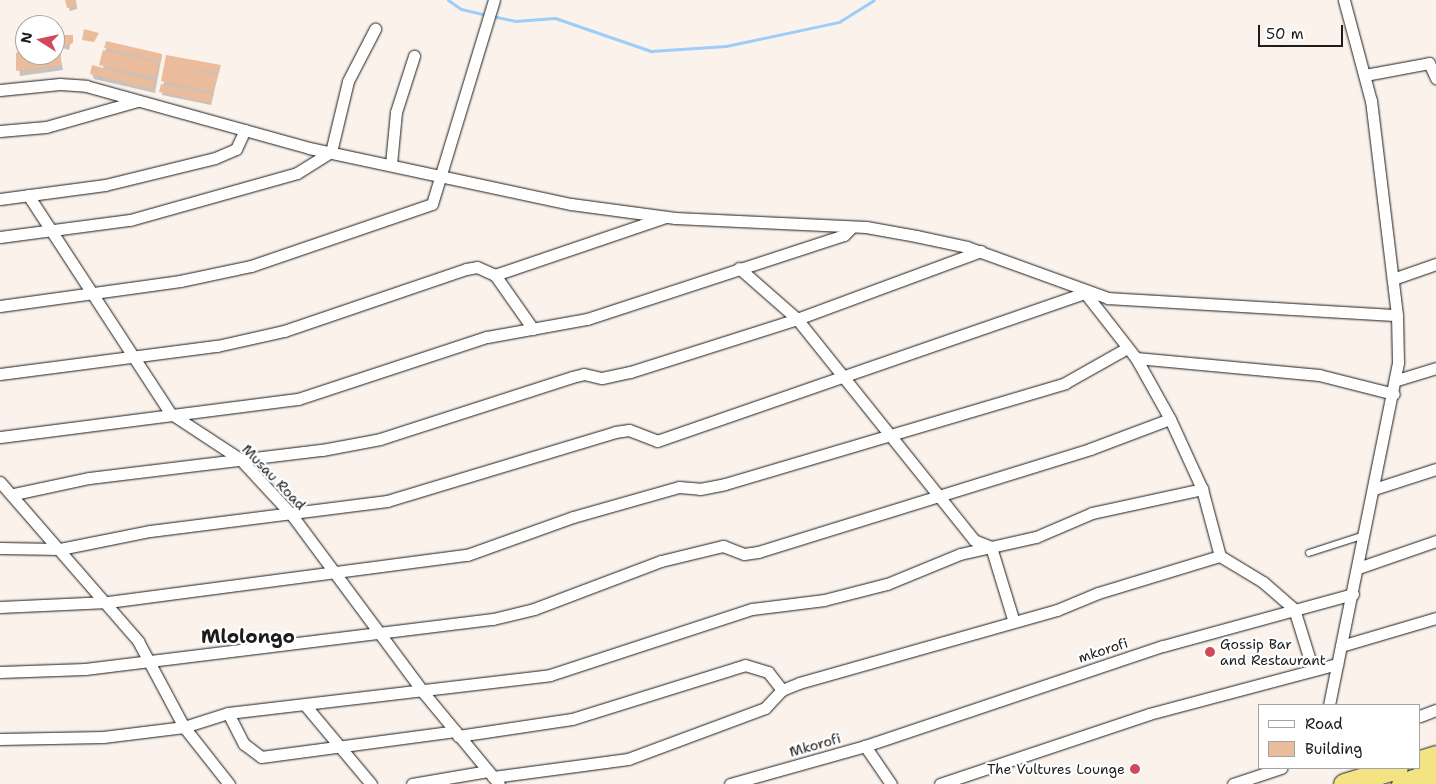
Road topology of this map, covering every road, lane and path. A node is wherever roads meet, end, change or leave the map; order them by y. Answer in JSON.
{"nodes":[{"id":1,"x":1344,"y":0,"type":"edge"},
{"id":2,"x":493,"y":3,"type":"edge"},
{"id":3,"x":375,"y":30,"type":"dead end"},
{"id":4,"x":414,"y":56,"type":"dead end"},
{"id":5,"x":1433,"y":62,"type":"edge"},
{"id":6,"x":1365,"y":75,"type":"junction"},
{"id":7,"x":1436,"y":78,"type":"edge"},
{"id":8,"x":0,"y":90,"type":"edge"},
{"id":9,"x":137,"y":100,"type":"junction"},
{"id":10,"x":246,"y":130,"type":"junction"},
{"id":11,"x":0,"y":131,"type":"edge"},
{"id":12,"x":331,"y":152,"type":"junction"},
{"id":13,"x":391,"y":164,"type":"junction"},
{"id":14,"x":442,"y":175,"type":"junction"},
{"id":15,"x":28,"y":196,"type":"junction"},
{"id":16,"x":0,"y":199,"type":"edge"},
{"id":17,"x":666,"y":217,"type":"junction"},
{"id":18,"x":852,"y":227,"type":"junction"},
{"id":19,"x":51,"y":232,"type":"junction"},
{"id":20,"x":0,"y":237,"type":"edge"},
{"id":21,"x":981,"y":251,"type":"junction"},
{"id":22,"x":1436,"y":264,"type":"edge"},
{"id":23,"x":739,"y":268,"type":"junction"},
{"id":24,"x":495,"y":275,"type":"junction"},
{"id":25,"x":1393,"y":278,"type":"junction"},
{"id":26,"x":1084,"y":291,"type":"junction"},
{"id":27,"x":87,"y":292,"type":"junction"},
{"id":28,"x":0,"y":306,"type":"edge"},
{"id":29,"x":1397,"y":315,"type":"junction"},
{"id":30,"x":796,"y":320,"type":"junction"},
{"id":31,"x":533,"y":329,"type":"junction"},
{"id":32,"x":1127,"y":348,"type":"junction"},
{"id":33,"x":132,"y":358,"type":"junction"},
{"id":34,"x":1136,"y":358,"type":"junction"},
{"id":35,"x":1436,"y":368,"type":"edge"},
{"id":36,"x":0,"y":374,"type":"edge"},
{"id":37,"x":844,"y":374,"type":"junction"},
{"id":38,"x":1397,"y":380,"type":"junction"},
{"id":39,"x":1394,"y":394,"type":"junction"},
{"id":40,"x":170,"y":414,"type":"junction"},
{"id":41,"x":1170,"y":419,"type":"junction"},
{"id":42,"x":892,"y":436,"type":"junction"},
{"id":43,"x":0,"y":437,"type":"edge"},
{"id":44,"x":240,"y":459,"type":"junction"},
{"id":45,"x":1436,"y":469,"type":"edge"},
{"id":46,"x":0,"y":482,"type":"edge"},
{"id":47,"x":1374,"y":489,"type":"junction"},
{"id":48,"x":1202,"y":490,"type":"junction"},
{"id":49,"x":14,"y":494,"type":"junction"},
{"id":50,"x":938,"y":497,"type":"junction"},
{"id":51,"x":290,"y":514,"type":"junction"},
{"id":52,"x":1365,"y":536,"type":"junction"},
{"id":53,"x":1436,"y":541,"type":"edge"},
{"id":54,"x":991,"y":547,"type":"junction"},
{"id":55,"x":0,"y":548,"type":"edge"},
{"id":56,"x":60,"y":549,"type":"junction"},
{"id":57,"x":1310,"y":553,"type":"dead end"},
{"id":58,"x":1220,"y":556,"type":"junction"},
{"id":59,"x":1358,"y":568,"type":"junction"},
{"id":60,"x":336,"y":570,"type":"junction"},
{"id":61,"x":1353,"y":594,"type":"junction"},
{"id":62,"x":108,"y":602,"type":"junction"},
{"id":63,"x":0,"y":607,"type":"edge"},
{"id":64,"x":1294,"y":609,"type":"junction"},
{"id":65,"x":1436,"y":618,"type":"edge"},
{"id":66,"x":1014,"y":622,"type":"junction"},
{"id":67,"x":379,"y":634,"type":"junction"},
{"id":68,"x":1340,"y":646,"type":"junction"},
{"id":69,"x":152,"y":662,"type":"junction"},
{"id":70,"x":1337,"y":664,"type":"junction"},
{"id":71,"x":1313,"y":670,"type":"junction"},
{"id":72,"x":0,"y":672,"type":"edge"},
{"id":73,"x":782,"y":690,"type":"junction"},
{"id":74,"x":423,"y":692,"type":"junction"},
{"id":75,"x":1329,"y":704,"type":"edge"},
{"id":76,"x":305,"y":705,"type":"junction"},
{"id":77,"x":1436,"y":710,"type":"edge"},
{"id":78,"x":228,"y":713,"type":"junction"},
{"id":79,"x":1421,"y":716,"type":"edge"},
{"id":80,"x":184,"y":727,"type":"junction"},
{"id":81,"x":457,"y":734,"type":"junction"},
{"id":82,"x":0,"y":739,"type":"edge"},
{"id":83,"x":339,"y":746,"type":"junction"},
{"id":84,"x":865,"y":746,"type":"junction"},
{"id":85,"x":1436,"y":756,"type":"edge"},
{"id":86,"x":1421,"y":761,"type":"edge"},
{"id":87,"x":1278,"y":769,"type":"edge"},
{"id":88,"x":1394,"y":769,"type":"edge"},
{"id":89,"x":1436,"y":772,"type":"edge"},
{"id":90,"x":493,"y":777,"type":"edge"},
{"id":91,"x":229,"y":784,"type":"edge"},
{"id":92,"x":372,"y":784,"type":"edge"},
{"id":93,"x":412,"y":784,"type":"edge"},
{"id":94,"x":730,"y":784,"type":"edge"},
{"id":95,"x":891,"y":784,"type":"edge"},
{"id":96,"x":940,"y":784,"type":"edge"},
{"id":97,"x":1233,"y":784,"type":"edge"},
{"id":98,"x":1344,"y":784,"type":"edge"},
{"id":99,"x":1402,"y":784,"type":"edge"}],
"edges":[{"from":1,"to":6,"type":"street"},
{"from":2,"to":14,"type":"street"},
{"from":3,"to":12,"type":"street"},
{"from":4,"to":13,"type":"street"},
{"from":5,"to":6,"type":"street"},
{"from":5,"to":7,"type":"street"},
{"from":6,"to":25,"type":"street"},
{"from":8,"to":9,"type":"street"},
{"from":9,"to":10,"type":"street"},
{"from":9,"to":11,"type":"street"},
{"from":10,"to":12,"type":"street"},
{"from":10,"to":15,"type":"street"},
{"from":12,"to":13,"type":"street"},
{"from":12,"to":19,"type":"street"},
{"from":13,"to":14,"type":"street"},
{"from":14,"to":17,"type":"street"},
{"from":14,"to":27,"type":"street"},
{"from":15,"to":16,"type":"street"},
{"from":15,"to":19,"type":"street","name":"Musau Road"},
{"from":17,"to":18,"type":"street"},
{"from":17,"to":24,"type":"street"},
{"from":18,"to":21,"type":"street"},
{"from":18,"to":23,"type":"street"},
{"from":19,"to":20,"type":"street"},
{"from":19,"to":27,"type":"street","name":"Musau Road"},
{"from":21,"to":26,"type":"street"},
{"from":21,"to":30,"type":"street"},
{"from":22,"to":25,"type":"street"},
{"from":23,"to":30,"type":"street"},
{"from":23,"to":31,"type":"street"},
{"from":24,"to":31,"type":"street"},
{"from":24,"to":33,"type":"street"},
{"from":25,"to":29,"type":"street"},
{"from":26,"to":29,"type":"street"},
{"from":26,"to":32,"type":"street"},
{"from":26,"to":37,"type":"street"},
{"from":27,"to":28,"type":"street"},
{"from":27,"to":33,"type":"street","name":"Musau Road"},
{"from":29,"to":38,"type":"street"},
{"from":30,"to":37,"type":"street"},
{"from":30,"to":44,"type":"street"},
{"from":31,"to":40,"type":"street"},
{"from":32,"to":34,"type":"street"},
{"from":32,"to":42,"type":"street"},
{"from":33,"to":36,"type":"street"},
{"from":33,"to":40,"type":"street","name":"Musau Road"},
{"from":34,"to":39,"type":"street"},
{"from":34,"to":41,"type":"street"},
{"from":35,"to":38,"type":"street"},
{"from":37,"to":42,"type":"street"},
{"from":37,"to":51,"type":"street"},
{"from":38,"to":39,"type":"street"},
{"from":39,"to":47,"type":"street"},
{"from":40,"to":43,"type":"street"},
{"from":40,"to":44,"type":"street","name":"Musau Road"},
{"from":41,"to":48,"type":"street"},
{"from":41,"to":50,"type":"street"},
{"from":42,"to":50,"type":"street"},
{"from":42,"to":60,"type":"street"},
{"from":44,"to":49,"type":"street"},
{"from":44,"to":51,"type":"street","name":"Musau Road"},
{"from":45,"to":47,"type":"street"},
{"from":46,"to":49,"type":"street"},
{"from":47,"to":52,"type":"street"},
{"from":48,"to":54,"type":"street"},
{"from":48,"to":58,"type":"street"},
{"from":49,"to":56,"type":"street"},
{"from":50,"to":54,"type":"street"},
{"from":50,"to":67,"type":"street"},
{"from":51,"to":56,"type":"street"},
{"from":51,"to":60,"type":"street","name":"Musau Road"},
{"from":52,"to":57,"type":"lane"},
{"from":52,"to":59,"type":"street"},
{"from":53,"to":59,"type":"street"},
{"from":54,"to":66,"type":"street"},
{"from":54,"to":74,"type":"street"},
{"from":55,"to":56,"type":"street"},
{"from":56,"to":62,"type":"street"},
{"from":58,"to":64,"type":"street"},
{"from":58,"to":66,"type":"street"},
{"from":59,"to":61,"type":"street"},
{"from":60,"to":62,"type":"street"},
{"from":60,"to":67,"type":"street","name":"Musau Road"},
{"from":61,"to":64,"type":"street","name":"mkorofi"},
{"from":61,"to":68,"type":"street"},
{"from":62,"to":63,"type":"street"},
{"from":62,"to":69,"type":"street"},
{"from":64,"to":71,"type":"street"},
{"from":64,"to":84,"type":"street","name":"mkorofi"},
{"from":65,"to":68,"type":"street"},
{"from":66,"to":73,"type":"street"},
{"from":67,"to":69,"type":"street"},
{"from":67,"to":74,"type":"street","name":"Musau Road"},
{"from":68,"to":70,"type":"street"},
{"from":69,"to":72,"type":"street"},
{"from":69,"to":80,"type":"street"},
{"from":70,"to":71,"type":"street"},
{"from":70,"to":75,"type":"street"},
{"from":71,"to":96,"type":"street"},
{"from":73,"to":81,"type":"street"},
{"from":73,"to":90,"type":"street"},
{"from":74,"to":76,"type":"street"},
{"from":74,"to":81,"type":"street","name":"Musau Road"},
{"from":76,"to":78,"type":"street"},
{"from":76,"to":83,"type":"street"},
{"from":77,"to":79,"type":"street"},
{"from":78,"to":80,"type":"street"},
{"from":78,"to":83,"type":"street"},
{"from":80,"to":82,"type":"street"},
{"from":80,"to":91,"type":"street"},
{"from":81,"to":83,"type":"street"},
{"from":81,"to":90,"type":"street","name":"Musau Road"},
{"from":83,"to":92,"type":"street"},
{"from":84,"to":94,"type":"street","name":"Mkorofi"},
{"from":84,"to":95,"type":"street"},
{"from":85,"to":86,"type":"highway"},
{"from":87,"to":97,"type":"street"},
{"from":88,"to":98,"type":"highway"},
{"from":89,"to":99,"type":"highway"},
{"from":90,"to":93,"type":"street"}]}
